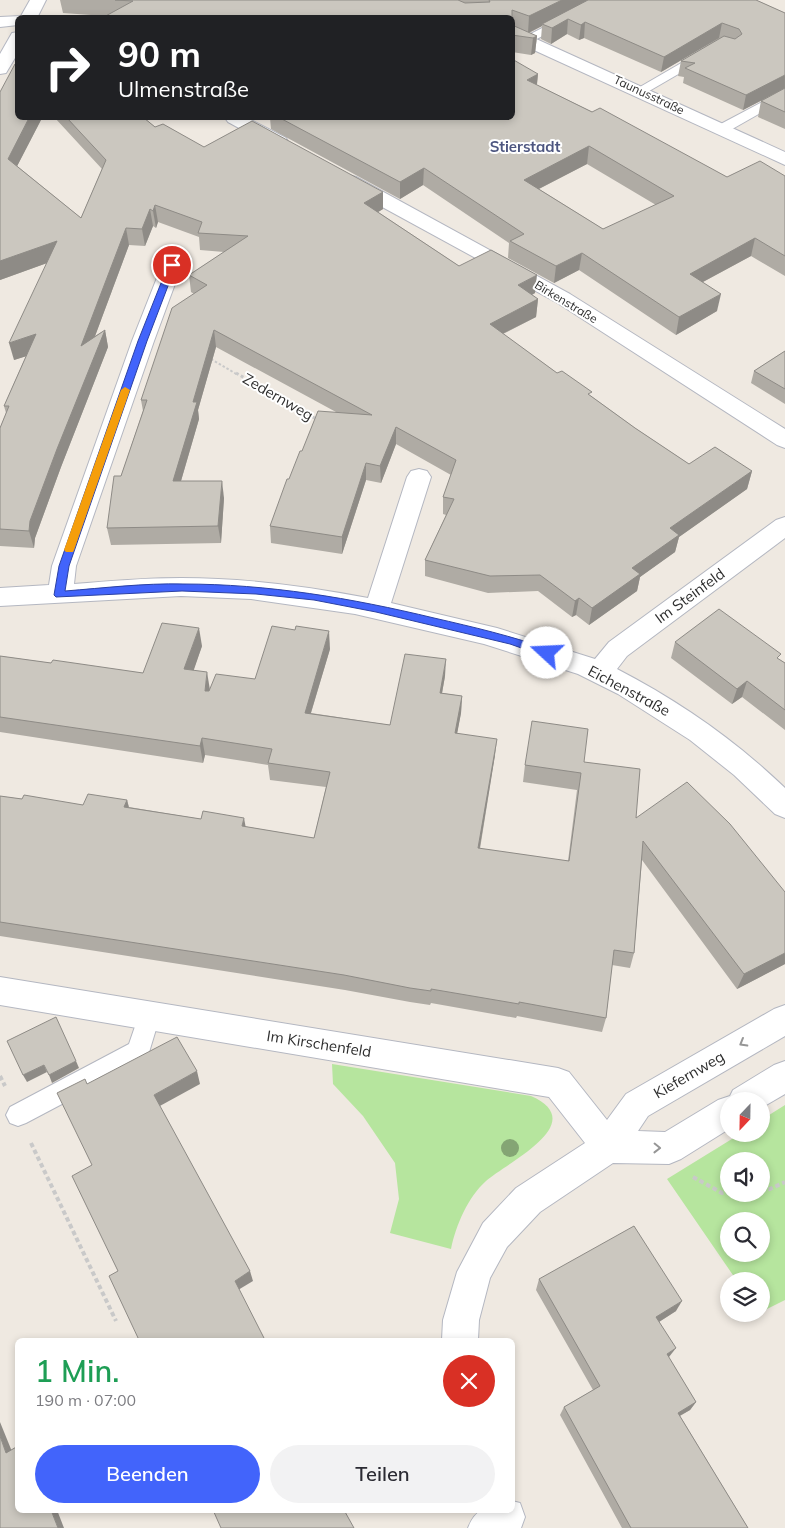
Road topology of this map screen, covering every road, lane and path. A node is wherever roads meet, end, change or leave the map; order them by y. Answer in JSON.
{"nodes":[{"id":1,"x":38,"y":0,"type":"edge"},
{"id":2,"x":605,"y":0,"type":"edge"},
{"id":3,"x":30,"y":15,"type":"edge"},
{"id":4,"x":15,"y":20,"type":"edge"},
{"id":5,"x":0,"y":22,"type":"edge"},
{"id":6,"x":520,"y":36,"type":"edge"},
{"id":7,"x":15,"y":42,"type":"edge"},
{"id":8,"x":712,"y":49,"type":"edge"},
{"id":9,"x":0,"y":69,"type":"edge"},
{"id":10,"x":639,"y":91,"type":"junction"},
{"id":11,"x":785,"y":94,"type":"edge"},
{"id":12,"x":238,"y":120,"type":"edge"},
{"id":13,"x":722,"y":129,"type":"junction"},
{"id":14,"x":296,"y":152,"type":"edge"},
{"id":15,"x":785,"y":159,"type":"edge"},
{"id":16,"x":331,"y":171,"type":"edge"},
{"id":17,"x":172,"y":265,"type":"dead end"},
{"id":18,"x":208,"y":358,"type":"edge"},
{"id":19,"x":326,"y":424,"type":"edge"},
{"id":20,"x":785,"y":440,"type":"edge"},
{"id":21,"x":419,"y":477,"type":"dead end"},
{"id":22,"x":785,"y":526,"type":"edge"},
{"id":23,"x":60,"y":595,"type":"junction"},
{"id":24,"x":0,"y":598,"type":"edge"},
{"id":25,"x":376,"y":608,"type":"junction"},
{"id":26,"x":600,"y":672,"type":"junction"},
{"id":27,"x":785,"y":806,"type":"edge"},
{"id":28,"x":0,"y":991,"type":"edge"},
{"id":29,"x":149,"y":1016,"type":"junction"},
{"id":30,"x":785,"y":1019,"type":"edge"},
{"id":31,"x":0,"y":1076,"type":"edge"},
{"id":32,"x":785,"y":1076,"type":"edge"},
{"id":33,"x":759,"y":1092,"type":"edge"},
{"id":34,"x":18,"y":1115,"type":"junction"},
{"id":35,"x":720,"y":1117,"type":"edge"},
{"id":36,"x":608,"y":1147,"type":"junction"},
{"id":37,"x":785,"y":1182,"type":"edge"},
{"id":38,"x":770,"y":1189,"type":"edge"},
{"id":39,"x":116,"y":1321,"type":"dead end"},
{"id":40,"x":460,"y":1338,"type":"edge"}],
"edges":[{"from":1,"to":3,"type":"street"},
{"from":2,"to":6,"type":"lane"},
{"from":4,"to":5,"type":"street"},
{"from":6,"to":10,"type":"street","name":"Taunusstraße"},
{"from":7,"to":9,"type":"street"},
{"from":8,"to":10,"type":"lane"},
{"from":10,"to":13,"type":"street","name":"Taunusstraße"},
{"from":11,"to":13,"type":"lane"},
{"from":12,"to":14,"type":"street"},
{"from":13,"to":15,"type":"street","name":"Taunusstraße"},
{"from":16,"to":20,"type":"street","name":"Birkenstraße"},
{"from":17,"to":23,"type":"street"},
{"from":18,"to":19,"type":"path","name":"Zedernweg"},
{"from":21,"to":25,"type":"street"},
{"from":22,"to":26,"type":"street","name":"Im Steinfeld"},
{"from":23,"to":24,"type":"street","name":"Eichenstraße"},
{"from":23,"to":25,"type":"street","name":"Eichenstraße"},
{"from":25,"to":26,"type":"street","name":"Eichenstraße"},
{"from":26,"to":27,"type":"street","name":"Eichenstraße"},
{"from":28,"to":29,"type":"street","name":"Im Kirschenfeld"},
{"from":29,"to":34,"type":"lane"},
{"from":29,"to":36,"type":"street","name":"Im Kirschenfeld"},
{"from":30,"to":36,"type":"street","name":"Kiefernweg","one_way":true},
{"from":31,"to":34,"type":"path"},
{"from":32,"to":33,"type":"street"},
{"from":34,"to":39,"type":"path"},
{"from":36,"to":35,"type":"street","one_way":true},
{"from":36,"to":40,"type":"street","name":"Kiefernweg"},
{"from":37,"to":38,"type":"path"}]}
